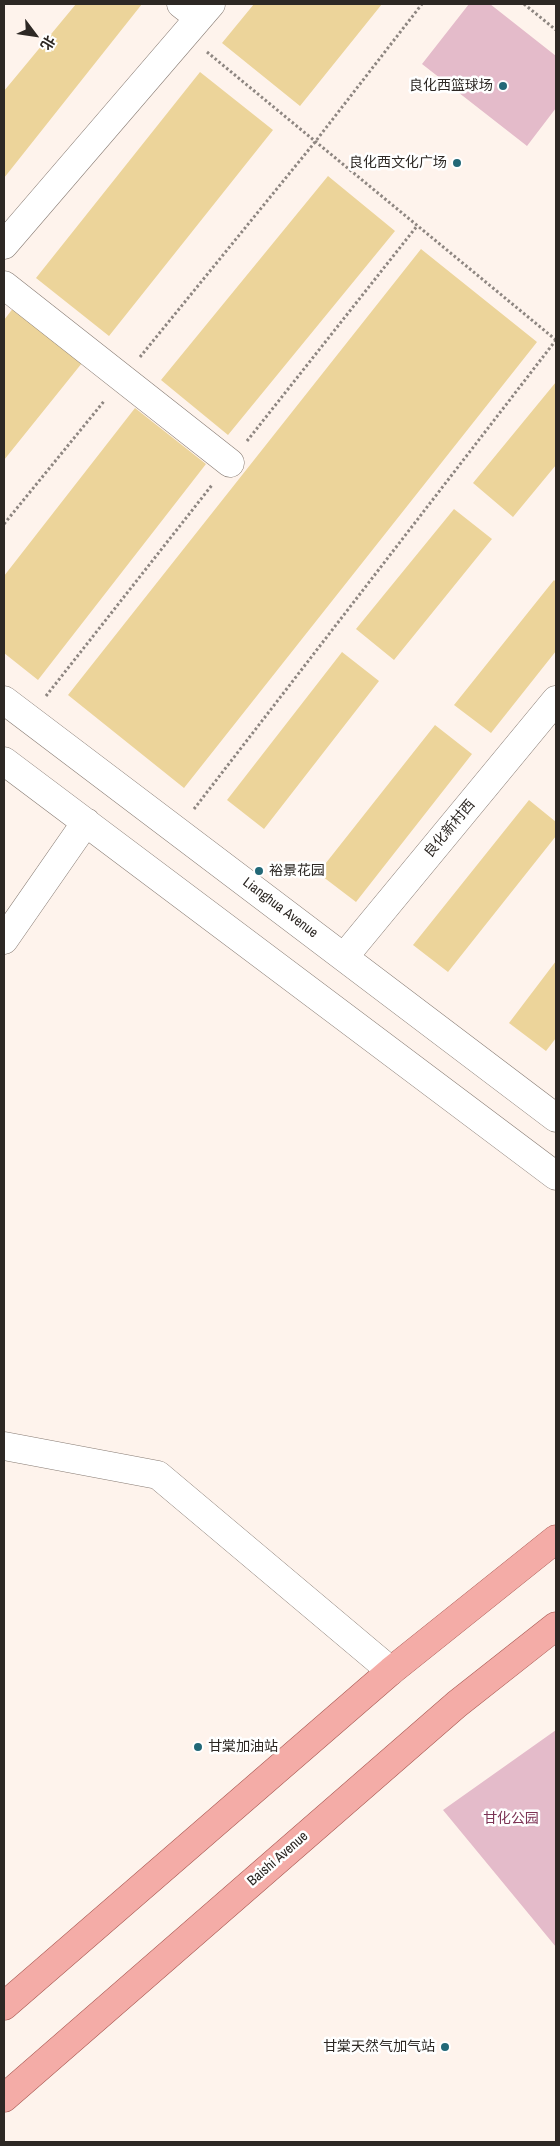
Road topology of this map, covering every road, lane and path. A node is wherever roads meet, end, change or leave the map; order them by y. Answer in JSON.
{"nodes":[{"id":1,"x":422,"y":4,"type":"edge"},
{"id":2,"x":524,"y":4,"type":"edge"},
{"id":3,"x":194,"y":15,"type":"edge"},
{"id":4,"x":556,"y":30,"type":"edge"},
{"id":5,"x":315,"y":142,"type":"junction"},
{"id":6,"x":4,"y":245,"type":"edge"},
{"id":7,"x":4,"y":284,"type":"edge"},
{"id":8,"x":556,"y":340,"type":"edge"},
{"id":9,"x":122,"y":378,"type":"junction"},
{"id":10,"x":230,"y":463,"type":"dead end"},
{"id":11,"x":4,"y":524,"type":"edge"},
{"id":12,"x":4,"y":700,"type":"edge"},
{"id":13,"x":556,"y":700,"type":"edge"},
{"id":14,"x":4,"y":761,"type":"edge"},
{"id":15,"x":86,"y":822,"type":"junction"},
{"id":16,"x":177,"y":831,"type":"junction"},
{"id":17,"x":4,"y":940,"type":"edge"},
{"id":18,"x":344,"y":957,"type":"junction"},
{"id":19,"x":556,"y":1118,"type":"edge"},
{"id":20,"x":556,"y":1176,"type":"edge"},
{"id":21,"x":4,"y":1446,"type":"edge"},
{"id":22,"x":556,"y":1539,"type":"edge"},
{"id":23,"x":553,"y":1630,"type":"edge"},
{"id":24,"x":391,"y":1671,"type":"junction"},
{"id":25,"x":4,"y":2006,"type":"edge"},
{"id":26,"x":4,"y":2098,"type":"edge"}],
"edges":[{"from":1,"to":5,"type":"path"},
{"from":2,"to":4,"type":"path"},
{"from":3,"to":5,"type":"path"},
{"from":3,"to":6,"type":"street"},
{"from":5,"to":8,"type":"path"},
{"from":5,"to":9,"type":"path"},
{"from":7,"to":9,"type":"street"},
{"from":8,"to":16,"type":"path"},
{"from":9,"to":10,"type":"street"},
{"from":9,"to":11,"type":"path"},
{"from":12,"to":16,"type":"street","name":"Lianghua Avenue"},
{"from":13,"to":18,"type":"street","name":"良化新村西"},
{"from":14,"to":15,"type":"street"},
{"from":15,"to":17,"type":"street"},
{"from":15,"to":20,"type":"street"},
{"from":16,"to":18,"type":"street","name":"Lianghua Avenue"},
{"from":18,"to":19,"type":"street","name":"Lianghua Avenue"},
{"from":21,"to":24,"type":"street"},
{"from":22,"to":24,"type":"main road"},
{"from":23,"to":26,"type":"main road","name":"Baishi Avenue"},
{"from":24,"to":25,"type":"main road"}]}
